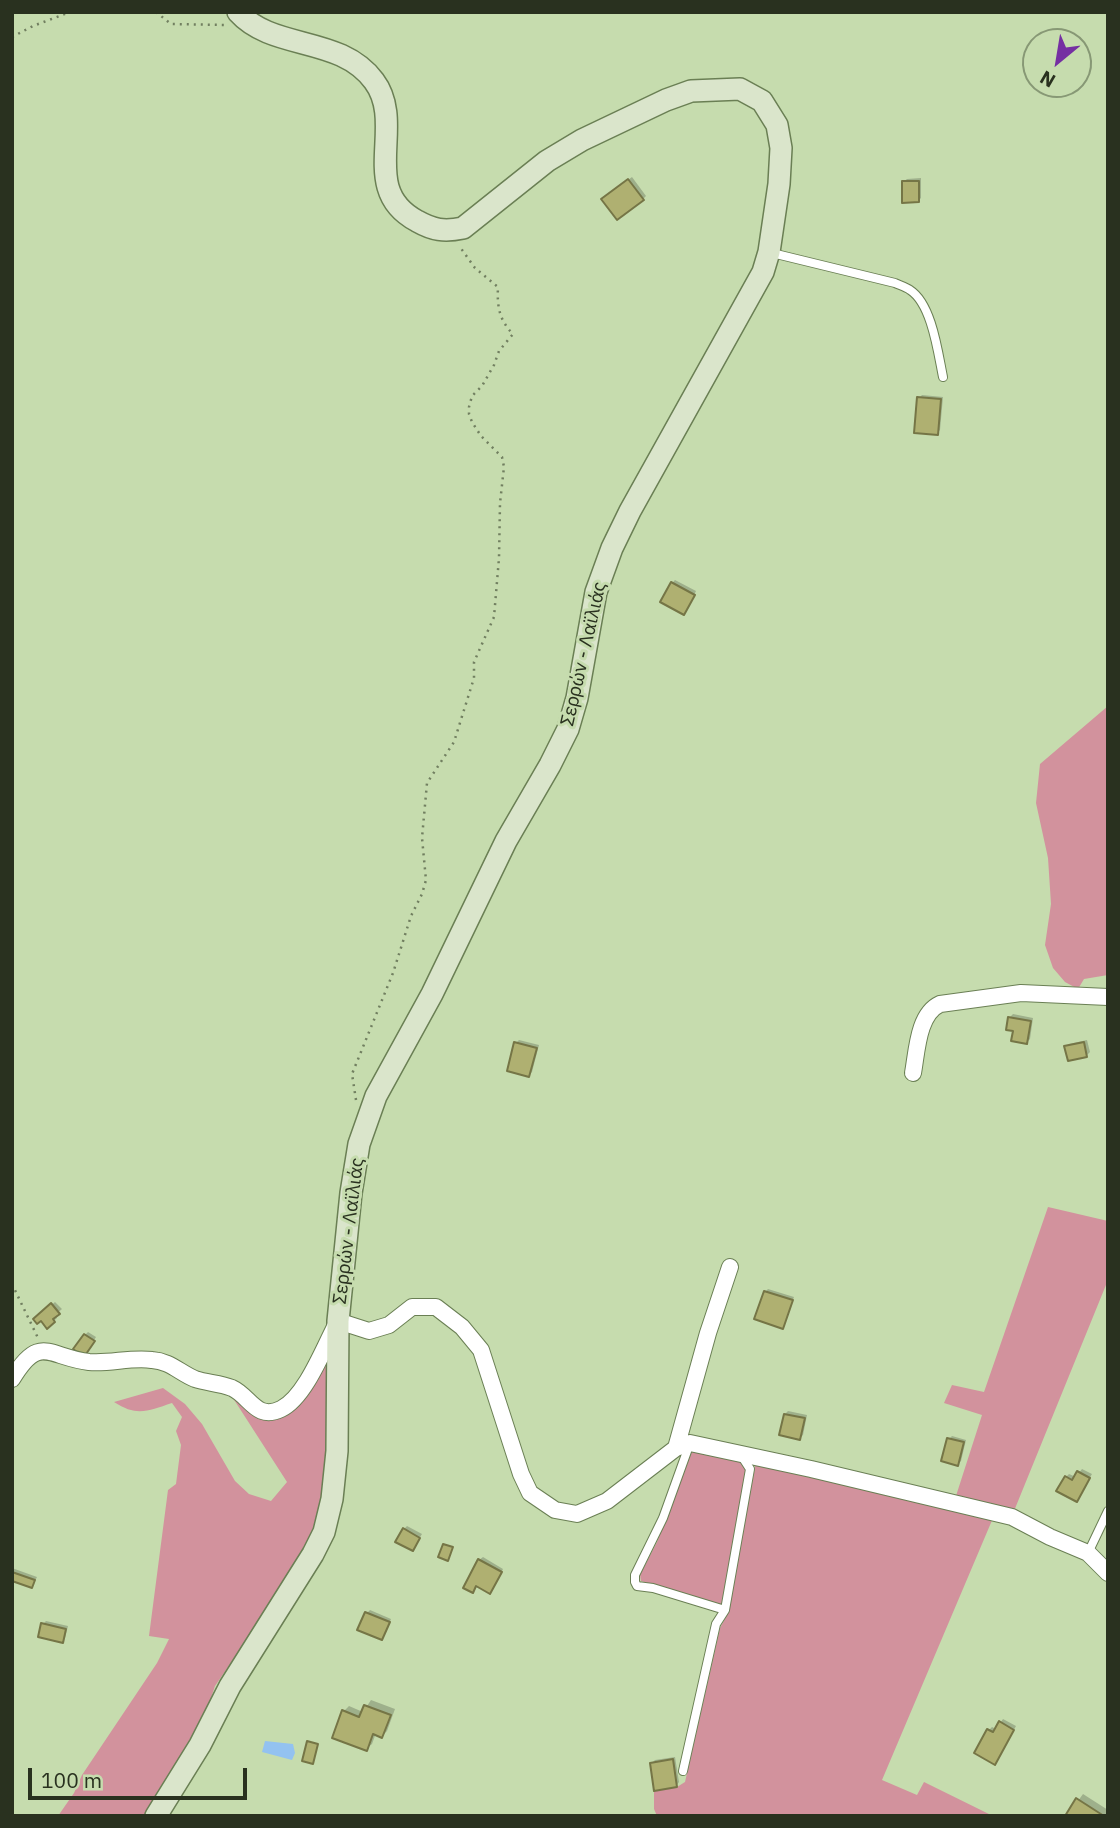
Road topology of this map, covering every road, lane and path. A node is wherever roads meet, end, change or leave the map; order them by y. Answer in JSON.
{"nodes":[{"id":1,"x":70,"y":12,"type":"edge"},
{"id":2,"x":156,"y":12,"type":"edge"},
{"id":3,"x":245,"y":18,"type":"edge"},
{"id":4,"x":12,"y":37,"type":"edge"},
{"id":5,"x":446,"y":232,"type":"junction"},
{"id":6,"x":769,"y":252,"type":"junction"},
{"id":7,"x":943,"y":377,"type":"dead end"},
{"id":8,"x":1108,"y":996,"type":"edge"},
{"id":9,"x":913,"y":1073,"type":"dead end"},
{"id":10,"x":366,"y":1125,"type":"junction"},
{"id":11,"x":730,"y":1267,"type":"dead end"},
{"id":12,"x":12,"y":1284,"type":"edge"},
{"id":13,"x":338,"y":1321,"type":"junction"},
{"id":14,"x":42,"y":1351,"type":"junction"},
{"id":15,"x":12,"y":1379,"type":"edge"},
{"id":16,"x":683,"y":1446,"type":"junction"},
{"id":17,"x":741,"y":1455,"type":"junction"},
{"id":18,"x":1108,"y":1511,"type":"edge"},
{"id":19,"x":1088,"y":1553,"type":"junction"},
{"id":20,"x":1108,"y":1573,"type":"edge"},
{"id":21,"x":725,"y":1610,"type":"junction"},
{"id":22,"x":683,"y":1771,"type":"dead end"},
{"id":23,"x":156,"y":1816,"type":"edge"}],
"edges":[{"from":1,"to":4,"type":"path"},
{"from":2,"to":3,"type":"path"},
{"from":3,"to":5,"type":"main road"},
{"from":5,"to":6,"type":"main road","name":"Σερρών - Λαϊλιάς"},
{"from":5,"to":10,"type":"path"},
{"from":6,"to":7,"type":"lane"},
{"from":6,"to":10,"type":"main road","name":"Σερρών - Λαϊλιάς"},
{"from":8,"to":9,"type":"street"},
{"from":10,"to":13,"type":"main road","name":"Σερρών - Λαϊλιάς"},
{"from":11,"to":16,"type":"street"},
{"from":12,"to":14,"type":"path"},
{"from":13,"to":14,"type":"street"},
{"from":13,"to":16,"type":"street"},
{"from":13,"to":23,"type":"main road","name":"Σερρών - Λαϊλιάς"},
{"from":14,"to":15,"type":"street"},
{"from":16,"to":17,"type":"street"},
{"from":16,"to":21,"type":"lane"},
{"from":17,"to":19,"type":"street"},
{"from":17,"to":21,"type":"lane"},
{"from":18,"to":19,"type":"lane"},
{"from":19,"to":20,"type":"street"},
{"from":21,"to":22,"type":"lane"}]}
